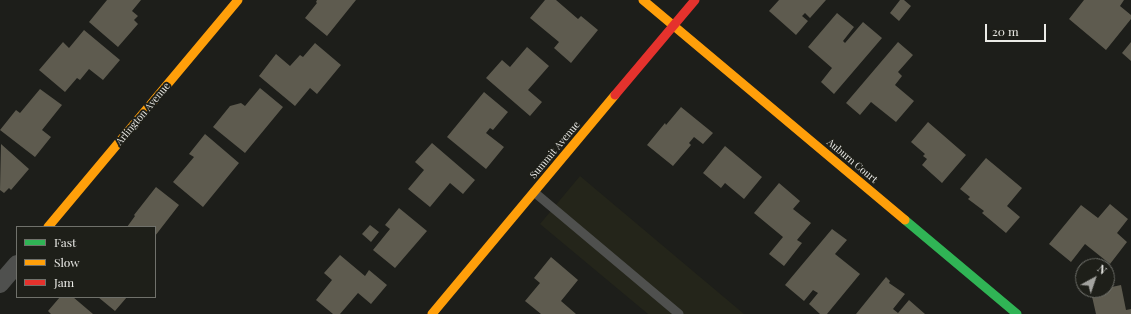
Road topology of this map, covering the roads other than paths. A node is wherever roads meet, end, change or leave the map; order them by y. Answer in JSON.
{"nodes":[{"id":1,"x":238,"y":0,"type":"edge"},
{"id":2,"x":643,"y":0,"type":"edge"},
{"id":3,"x":695,"y":0,"type":"edge"},
{"id":4,"x":673,"y":25,"type":"junction"},
{"id":5,"x":534,"y":192,"type":"junction"},
{"id":6,"x":49,"y":226,"type":"edge"},
{"id":7,"x":16,"y":265,"type":"edge"},
{"id":8,"x":0,"y":284,"type":"edge"},
{"id":9,"x":432,"y":314,"type":"edge"},
{"id":10,"x":679,"y":314,"type":"edge"},
{"id":11,"x":1017,"y":314,"type":"edge"}],
"edges":[{"from":1,"to":6,"type":"street","name":"Arlington Avenue"},
{"from":2,"to":4,"type":"street","name":"Auburn Court"},
{"from":3,"to":4,"type":"street","name":"Summit Avenue"},
{"from":4,"to":5,"type":"street","name":"Summit Avenue"},
{"from":4,"to":11,"type":"street","name":"Auburn Court"},
{"from":5,"to":9,"type":"street","name":"Summit Avenue"},
{"from":5,"to":10,"type":"lane"},
{"from":7,"to":8,"type":"street"}]}
